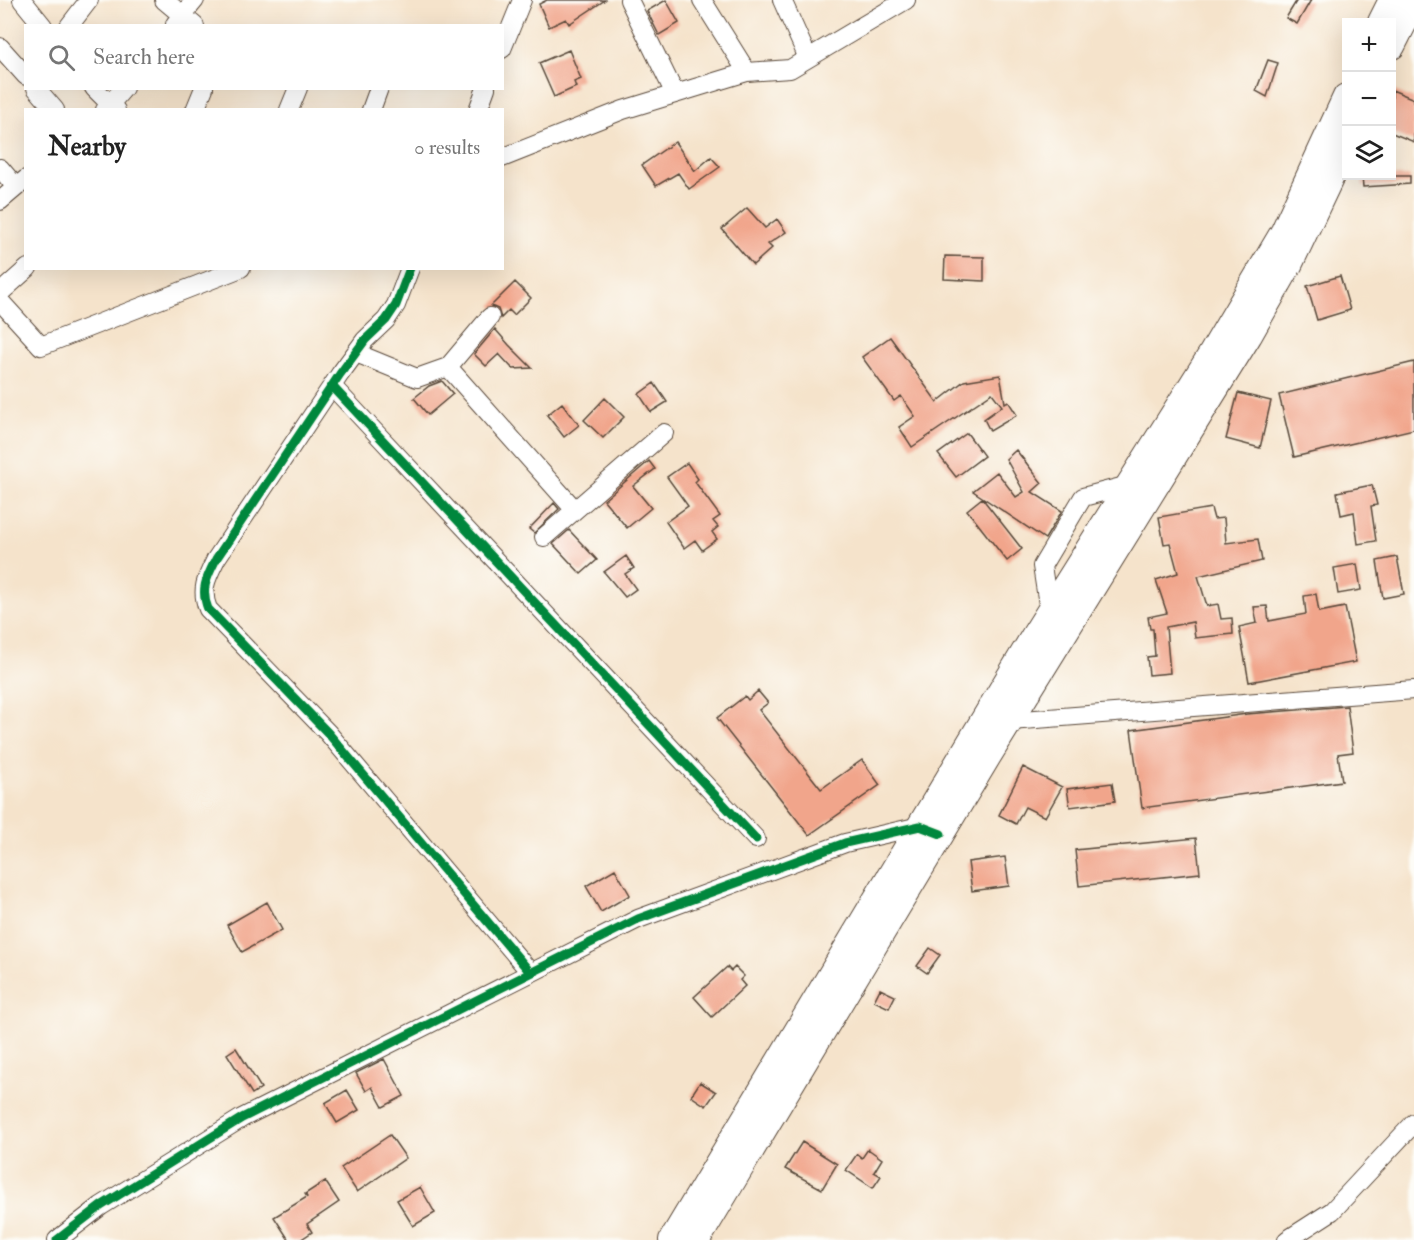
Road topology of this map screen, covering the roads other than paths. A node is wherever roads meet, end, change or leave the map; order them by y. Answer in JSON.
{"nodes":[{"id":1,"x":22,"y":0,"type":"edge"},
{"id":2,"x":89,"y":0,"type":"edge"},
{"id":3,"x":164,"y":0,"type":"edge"},
{"id":4,"x":195,"y":0,"type":"edge"},
{"id":5,"x":629,"y":0,"type":"edge"},
{"id":6,"x":702,"y":0,"type":"edge"},
{"id":7,"x":782,"y":0,"type":"edge"},
{"id":8,"x":906,"y":0,"type":"edge"},
{"id":9,"x":1392,"y":0,"type":"edge"},
{"id":10,"x":524,"y":2,"type":"edge"},
{"id":11,"x":1414,"y":3,"type":"edge"},
{"id":12,"x":1383,"y":18,"type":"edge"},
{"id":13,"x":184,"y":23,"type":"edge"},
{"id":14,"x":41,"y":24,"type":"edge"},
{"id":15,"x":71,"y":24,"type":"edge"},
{"id":16,"x":505,"y":38,"type":"edge"},
{"id":17,"x":1396,"y":38,"type":"edge"},
{"id":18,"x":0,"y":47,"type":"edge"},
{"id":19,"x":808,"y":58,"type":"junction"},
{"id":20,"x":747,"y":72,"type":"junction"},
{"id":21,"x":24,"y":74,"type":"edge"},
{"id":22,"x":38,"y":90,"type":"edge"},
{"id":23,"x":96,"y":90,"type":"edge"},
{"id":24,"x":123,"y":90,"type":"edge"},
{"id":25,"x":203,"y":90,"type":"edge"},
{"id":26,"x":297,"y":90,"type":"edge"},
{"id":27,"x":378,"y":90,"type":"edge"},
{"id":28,"x":485,"y":90,"type":"edge"},
{"id":29,"x":675,"y":94,"type":"junction"},
{"id":30,"x":53,"y":108,"type":"edge"},
{"id":31,"x":110,"y":108,"type":"edge"},
{"id":32,"x":196,"y":108,"type":"edge"},
{"id":33,"x":290,"y":108,"type":"edge"},
{"id":34,"x":372,"y":108,"type":"edge"},
{"id":35,"x":479,"y":108,"type":"edge"},
{"id":36,"x":1342,"y":108,"type":"edge"},
{"id":37,"x":1342,"y":155,"type":"edge"},
{"id":38,"x":504,"y":157,"type":"edge"},
{"id":39,"x":0,"y":168,"type":"edge"},
{"id":40,"x":21,"y":183,"type":"edge"},
{"id":41,"x":0,"y":201,"type":"edge"},
{"id":42,"x":26,"y":270,"type":"edge"},
{"id":43,"x":237,"y":270,"type":"edge"},
{"id":44,"x":405,"y":270,"type":"edge"},
{"id":45,"x":0,"y":293,"type":"edge"},
{"id":46,"x":0,"y":301,"type":"edge"},
{"id":47,"x":490,"y":317,"type":"dead end"},
{"id":48,"x":361,"y":355,"type":"dead end"},
{"id":49,"x":448,"y":367,"type":"junction"},
{"id":50,"x":332,"y":386,"type":"junction"},
{"id":51,"x":664,"y":432,"type":"dead end"},
{"id":52,"x":575,"y":510,"type":"junction"},
{"id":53,"x":544,"y":537,"type":"dead end"},
{"id":54,"x":1414,"y":690,"type":"edge"},
{"id":55,"x":1010,"y":721,"type":"junction"},
{"id":56,"x":930,"y":830,"type":"junction"},
{"id":57,"x":756,"y":839,"type":"dead end"},
{"id":58,"x":530,"y":972,"type":"junction"},
{"id":59,"x":1414,"y":1123,"type":"edge"},
{"id":60,"x":57,"y":1240,"type":"edge"},
{"id":61,"x":672,"y":1240,"type":"edge"},
{"id":62,"x":697,"y":1240,"type":"edge"},
{"id":63,"x":1287,"y":1240,"type":"edge"}],
"edges":[{"from":1,"to":14,"type":"street"},
{"from":2,"to":15,"type":"street"},
{"from":3,"to":13,"type":"street"},
{"from":4,"to":13,"type":"street"},
{"from":5,"to":29,"type":"street"},
{"from":6,"to":20,"type":"street"},
{"from":7,"to":19,"type":"street"},
{"from":8,"to":19,"type":"street"},
{"from":9,"to":12,"type":"highway"},
{"from":10,"to":16,"type":"street"},
{"from":11,"to":17,"type":"highway"},
{"from":18,"to":21,"type":"street"},
{"from":19,"to":20,"type":"street"},
{"from":20,"to":29,"type":"street"},
{"from":22,"to":30,"type":"street"},
{"from":23,"to":31,"type":"street"},
{"from":24,"to":31,"type":"street"},
{"from":25,"to":32,"type":"street"},
{"from":26,"to":33,"type":"street"},
{"from":27,"to":34,"type":"street"},
{"from":28,"to":35,"type":"street"},
{"from":29,"to":38,"type":"street"},
{"from":36,"to":56,"type":"highway"},
{"from":37,"to":55,"type":"highway"},
{"from":39,"to":40,"type":"street"},
{"from":40,"to":41,"type":"street"},
{"from":42,"to":45,"type":"street"},
{"from":43,"to":46,"type":"street"},
{"from":44,"to":50,"type":"street"},
{"from":47,"to":49,"type":"street"},
{"from":48,"to":49,"type":"street"},
{"from":49,"to":52,"type":"street"},
{"from":50,"to":57,"type":"street"},
{"from":50,"to":58,"type":"street"},
{"from":51,"to":52,"type":"street"},
{"from":52,"to":53,"type":"street"},
{"from":54,"to":55,"type":"street"},
{"from":55,"to":56,"type":"highway"},
{"from":56,"to":58,"type":"street"},
{"from":56,"to":61,"type":"highway"},
{"from":56,"to":62,"type":"highway"},
{"from":58,"to":60,"type":"street"},
{"from":59,"to":63,"type":"street"}]}
